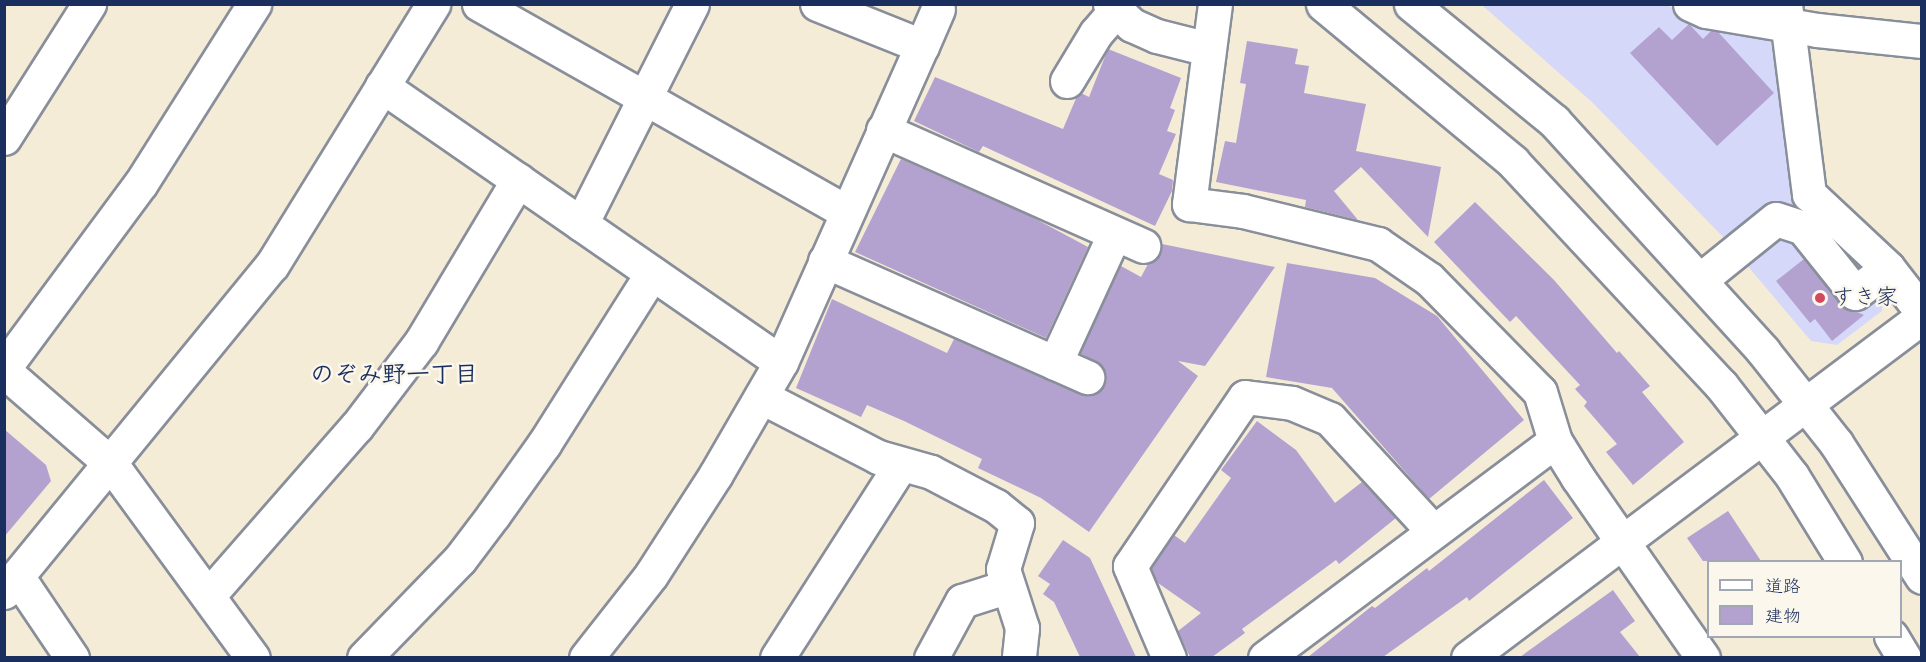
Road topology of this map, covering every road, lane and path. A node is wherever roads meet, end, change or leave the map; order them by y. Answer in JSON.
{"nodes":[{"id":1,"x":89,"y":4,"type":"edge"},
{"id":2,"x":254,"y":4,"type":"edge"},
{"id":3,"x":433,"y":4,"type":"edge"},
{"id":4,"x":479,"y":4,"type":"edge"},
{"id":5,"x":692,"y":4,"type":"edge"},
{"id":6,"x":817,"y":4,"type":"edge"},
{"id":7,"x":1215,"y":4,"type":"edge"},
{"id":8,"x":1323,"y":4,"type":"edge"},
{"id":9,"x":1411,"y":4,"type":"edge"},
{"id":10,"x":1690,"y":4,"type":"edge"},
{"id":11,"x":1112,"y":8,"type":"edge"},
{"id":12,"x":938,"y":9,"type":"dead end"},
{"id":13,"x":1786,"y":15,"type":"edge"},
{"id":14,"x":1922,"y":41,"type":"edge"},
{"id":15,"x":922,"y":46,"type":"junction"},
{"id":16,"x":1208,"y":49,"type":"junction"},
{"id":17,"x":1067,"y":81,"type":"dead end"},
{"id":18,"x":382,"y":86,"type":"junction"},
{"id":19,"x":644,"y":98,"type":"junction"},
{"id":20,"x":883,"y":130,"type":"junction"},
{"id":21,"x":4,"y":138,"type":"edge"},
{"id":22,"x":518,"y":180,"type":"junction"},
{"id":23,"x":846,"y":212,"type":"junction"},
{"id":24,"x":581,"y":224,"type":"junction"},
{"id":25,"x":825,"y":261,"type":"junction"},
{"id":26,"x":1888,"y":268,"type":"junction"},
{"id":27,"x":652,"y":273,"type":"junction"},
{"id":28,"x":1700,"y":280,"type":"junction"},
{"id":29,"x":1922,"y":312,"type":"edge"},
{"id":30,"x":1922,"y":317,"type":"edge"},
{"id":31,"x":781,"y":362,"type":"junction"},
{"id":32,"x":1055,"y":363,"type":"junction"},
{"id":33,"x":4,"y":369,"type":"edge"},
{"id":34,"x":1086,"y":377,"type":"dead end"},
{"id":35,"x":762,"y":397,"type":"junction"},
{"id":36,"x":1805,"y":402,"type":"junction"},
{"id":37,"x":1762,"y":435,"type":"junction"},
{"id":38,"x":1555,"y":441,"type":"junction"},
{"id":39,"x":111,"y":464,"type":"junction"},
{"id":40,"x":900,"y":466,"type":"junction"},
{"id":41,"x":1433,"y":531,"type":"junction"},
{"id":42,"x":1623,"y":542,"type":"junction"},
{"id":43,"x":1844,"y":560,"type":"edge"},
{"id":44,"x":1922,"y":577,"type":"edge"},
{"id":45,"x":10,"y":584,"type":"edge"},
{"id":46,"x":1006,"y":586,"type":"junction"},
{"id":47,"x":208,"y":596,"type":"junction"},
{"id":48,"x":1892,"y":638,"type":"edge"},
{"id":49,"x":72,"y":657,"type":"edge"},
{"id":50,"x":253,"y":657,"type":"edge"},
{"id":51,"x":364,"y":657,"type":"edge"},
{"id":52,"x":586,"y":657,"type":"edge"},
{"id":53,"x":777,"y":657,"type":"edge"},
{"id":54,"x":931,"y":657,"type":"edge"},
{"id":55,"x":1019,"y":657,"type":"edge"},
{"id":56,"x":1169,"y":657,"type":"edge"},
{"id":57,"x":1265,"y":657,"type":"edge"},
{"id":58,"x":1468,"y":657,"type":"edge"},
{"id":59,"x":1703,"y":657,"type":"edge"},
{"id":60,"x":1904,"y":657,"type":"edge"}],
"edges":[{"from":1,"to":21,"type":"street"},
{"from":2,"to":33,"type":"street"},
{"from":3,"to":18,"type":"street"},
{"from":4,"to":19,"type":"street"},
{"from":5,"to":19,"type":"street"},
{"from":6,"to":15,"type":"street"},
{"from":7,"to":16,"type":"street"},
{"from":8,"to":37,"type":"street"},
{"from":9,"to":28,"type":"street"},
{"from":10,"to":13,"type":"street"},
{"from":11,"to":16,"type":"street"},
{"from":11,"to":17,"type":"street"},
{"from":12,"to":15,"type":"street"},
{"from":13,"to":14,"type":"street"},
{"from":13,"to":26,"type":"street"},
{"from":15,"to":20,"type":"street"},
{"from":16,"to":38,"type":"street"},
{"from":18,"to":22,"type":"street"},
{"from":18,"to":39,"type":"street"},
{"from":19,"to":23,"type":"street"},
{"from":19,"to":24,"type":"street"},
{"from":20,"to":23,"type":"street"},
{"from":20,"to":32,"type":"street"},
{"from":22,"to":24,"type":"street"},
{"from":22,"to":47,"type":"street"},
{"from":23,"to":25,"type":"street"},
{"from":24,"to":27,"type":"street"},
{"from":25,"to":31,"type":"street"},
{"from":25,"to":32,"type":"street"},
{"from":26,"to":28,"type":"street"},
{"from":26,"to":29,"type":"street"},
{"from":27,"to":31,"type":"street"},
{"from":27,"to":51,"type":"street"},
{"from":28,"to":36,"type":"street"},
{"from":30,"to":36,"type":"street"},
{"from":31,"to":35,"type":"street"},
{"from":32,"to":34,"type":"street"},
{"from":33,"to":39,"type":"street"},
{"from":35,"to":40,"type":"street"},
{"from":35,"to":52,"type":"street"},
{"from":36,"to":37,"type":"street"},
{"from":36,"to":44,"type":"street"},
{"from":37,"to":42,"type":"street"},
{"from":37,"to":43,"type":"street"},
{"from":38,"to":41,"type":"street"},
{"from":38,"to":42,"type":"street"},
{"from":39,"to":45,"type":"street"},
{"from":39,"to":47,"type":"street"},
{"from":40,"to":46,"type":"street"},
{"from":40,"to":53,"type":"street"},
{"from":41,"to":56,"type":"street"},
{"from":41,"to":57,"type":"street"},
{"from":42,"to":58,"type":"street"},
{"from":42,"to":59,"type":"street"},
{"from":45,"to":49,"type":"street"},
{"from":46,"to":54,"type":"street"},
{"from":46,"to":55,"type":"street"},
{"from":47,"to":50,"type":"street"},
{"from":48,"to":60,"type":"street"}]}
